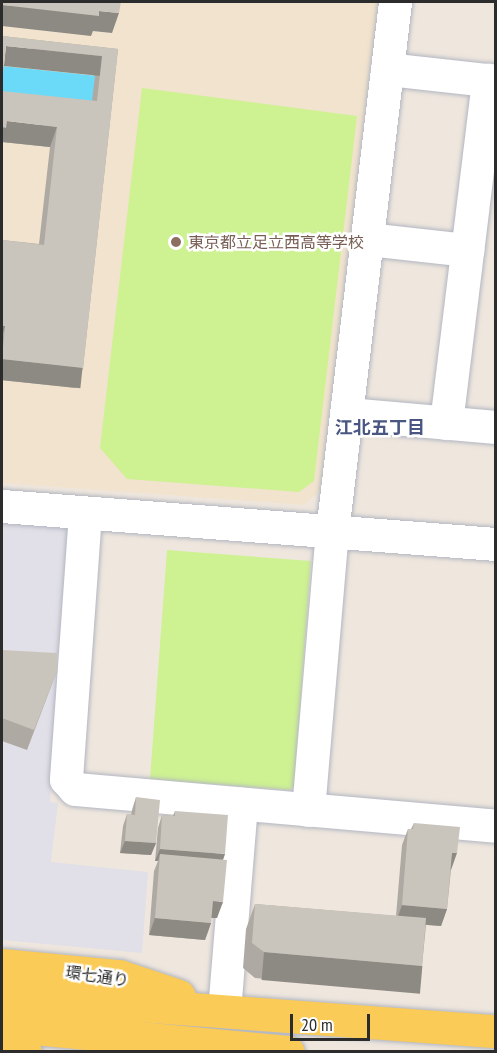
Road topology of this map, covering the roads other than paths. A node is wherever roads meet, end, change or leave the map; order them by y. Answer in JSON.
{"nodes":[{"id":1,"x":395,"y":2,"type":"edge"},
{"id":2,"x":387,"y":69,"type":"junction"},
{"id":3,"x":492,"y":80,"type":"edge"},
{"id":4,"x":367,"y":239,"type":"junction"},
{"id":5,"x":467,"y":250,"type":"junction"},
{"id":6,"x":347,"y":414,"type":"junction"},
{"id":7,"x":446,"y":423,"type":"junction"},
{"id":8,"x":495,"y":427,"type":"edge"},
{"id":9,"x":2,"y":506,"type":"edge"},
{"id":10,"x":85,"y":513,"type":"junction"},
{"id":11,"x":332,"y":532,"type":"junction"},
{"id":12,"x":495,"y":544,"type":"edge"},
{"id":13,"x":241,"y":804,"type":"junction"},
{"id":14,"x":308,"y":810,"type":"junction"},
{"id":15,"x":495,"y":826,"type":"edge"},
{"id":16,"x":2,"y":965,"type":"edge"},
{"id":17,"x":2,"y":995,"type":"edge"},
{"id":18,"x":224,"y":1011,"type":"junction"},
{"id":19,"x":2,"y":1025,"type":"edge"},
{"id":20,"x":495,"y":1031,"type":"edge"},
{"id":21,"x":228,"y":1046,"type":"junction"},
{"id":22,"x":2,"y":1050,"type":"edge"},
{"id":23,"x":25,"y":1052,"type":"edge"},
{"id":24,"x":191,"y":1052,"type":"edge"},
{"id":25,"x":288,"y":1052,"type":"edge"}],
"edges":[{"from":1,"to":2,"type":"street"},
{"from":2,"to":3,"type":"street"},
{"from":2,"to":4,"type":"street"},
{"from":3,"to":5,"type":"street"},
{"from":4,"to":5,"type":"street"},
{"from":4,"to":6,"type":"street"},
{"from":5,"to":7,"type":"street"},
{"from":6,"to":7,"type":"street"},
{"from":6,"to":11,"type":"street"},
{"from":7,"to":8,"type":"street"},
{"from":9,"to":10,"type":"street"},
{"from":10,"to":11,"type":"street"},
{"from":10,"to":13,"type":"street"},
{"from":11,"to":12,"type":"street"},
{"from":11,"to":14,"type":"street"},
{"from":13,"to":14,"type":"street"},
{"from":13,"to":18,"type":"street"},
{"from":14,"to":15,"type":"street"},
{"from":16,"to":18,"type":"main road","name":"環七通り"},
{"from":17,"to":18,"type":"main road","name":"環七通り"},
{"from":18,"to":20,"type":"main road","name":"環七通り"},
{"from":19,"to":21,"type":"main road"},
{"from":21,"to":24,"type":"main road"},
{"from":21,"to":25,"type":"main road"},
{"from":22,"to":23,"type":"main road"}]}
